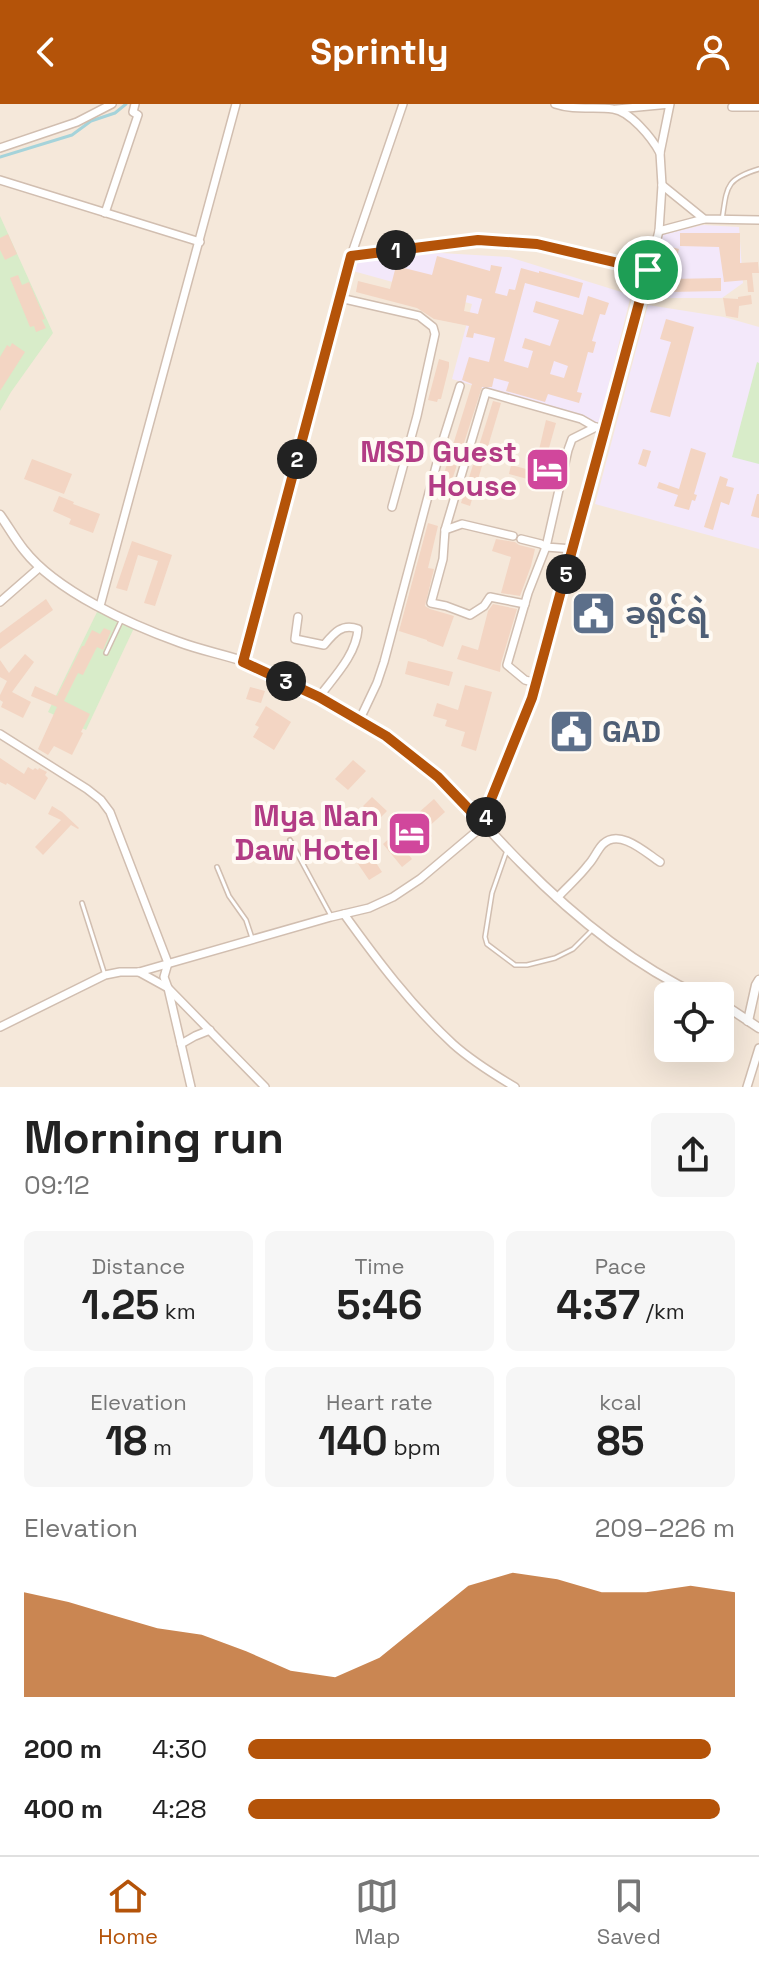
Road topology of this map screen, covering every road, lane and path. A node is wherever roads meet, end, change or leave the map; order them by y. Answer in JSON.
{"nodes":[{"id":1,"x":86,"y":104,"type":"edge"},
{"id":2,"x":112,"y":104,"type":"edge"},
{"id":3,"x":236,"y":104,"type":"edge"},
{"id":4,"x":403,"y":104,"type":"edge"},
{"id":5,"x":555,"y":104,"type":"edge"},
{"id":6,"x":135,"y":105,"type":"edge"},
{"id":7,"x":732,"y":107,"type":"dead end"},
{"id":8,"x":759,"y":107,"type":"edge"},
{"id":9,"x":617,"y":109,"type":"junction"},
{"id":10,"x":87,"y":115,"type":"junction"},
{"id":11,"x":0,"y":148,"type":"edge"},
{"id":12,"x":660,"y":153,"type":"junction"},
{"id":13,"x":759,"y":169,"type":"edge"},
{"id":14,"x":0,"y":180,"type":"edge"},
{"id":15,"x":662,"y":185,"type":"junction"},
{"id":16,"x":105,"y":213,"type":"junction"},
{"id":17,"x":704,"y":219,"type":"junction"},
{"id":18,"x":722,"y":220,"type":"junction"},
{"id":19,"x":759,"y":220,"type":"edge"},
{"id":20,"x":659,"y":231,"type":"junction"},
{"id":21,"x":200,"y":242,"type":"junction"},
{"id":22,"x":351,"y":256,"type":"junction"},
{"id":23,"x":648,"y":270,"type":"junction"},
{"id":24,"x":340,"y":298,"type":"junction"},
{"id":25,"x":460,"y":386,"type":"dead end"},
{"id":26,"x":608,"y":424,"type":"junction"},
{"id":27,"x":595,"y":427,"type":"junction"},
{"id":28,"x":392,"y":507,"type":"dead end"},
{"id":29,"x":0,"y":515,"type":"edge"},
{"id":30,"x":445,"y":530,"type":"junction"},
{"id":31,"x":546,"y":547,"type":"junction"},
{"id":32,"x":573,"y":549,"type":"junction"},
{"id":33,"x":40,"y":567,"type":"junction"},
{"id":34,"x":0,"y":602,"type":"edge"},
{"id":35,"x":525,"y":604,"type":"junction"},
{"id":36,"x":100,"y":606,"type":"junction"},
{"id":37,"x":298,"y":617,"type":"dead end"},
{"id":38,"x":122,"y":618,"type":"junction"},
{"id":39,"x":106,"y":653,"type":"dead end"},
{"id":40,"x":243,"y":662,"type":"junction"},
{"id":41,"x":536,"y":683,"type":"junction"},
{"id":42,"x":319,"y":697,"type":"junction"},
{"id":43,"x":359,"y":721,"type":"junction"},
{"id":44,"x":0,"y":734,"type":"edge"},
{"id":45,"x":484,"y":825,"type":"junction"},
{"id":46,"x":290,"y":840,"type":"dead end"},
{"id":47,"x":508,"y":850,"type":"junction"},
{"id":48,"x":660,"y":862,"type":"dead end"},
{"id":49,"x":217,"y":867,"type":"dead end"},
{"id":50,"x":557,"y":898,"type":"junction"},
{"id":51,"x":82,"y":903,"type":"dead end"},
{"id":52,"x":344,"y":914,"type":"junction"},
{"id":53,"x":331,"y":917,"type":"junction"},
{"id":54,"x":594,"y":928,"type":"junction"},
{"id":55,"x":252,"y":939,"type":"junction"},
{"id":56,"x":168,"y":963,"type":"junction"},
{"id":57,"x":139,"y":972,"type":"junction"},
{"id":58,"x":105,"y":975,"type":"junction"},
{"id":59,"x":759,"y":980,"type":"edge"},
{"id":60,"x":671,"y":982,"type":"edge"},
{"id":61,"x":168,"y":988,"type":"junction"},
{"id":62,"x":734,"y":1012,"type":"edge"},
{"id":63,"x":748,"y":1021,"type":"junction"},
{"id":64,"x":0,"y":1027,"type":"edge"},
{"id":65,"x":759,"y":1028,"type":"edge"},
{"id":66,"x":210,"y":1030,"type":"junction"},
{"id":67,"x":181,"y":1044,"type":"junction"},
{"id":68,"x":759,"y":1048,"type":"edge"},
{"id":69,"x":191,"y":1087,"type":"edge"},
{"id":70,"x":265,"y":1087,"type":"edge"},
{"id":71,"x":515,"y":1087,"type":"edge"},
{"id":72,"x":747,"y":1087,"type":"edge"}],
"edges":[{"from":1,"to":10,"type":"street"},
{"from":2,"to":10,"type":"street"},
{"from":3,"to":21,"type":"street"},
{"from":4,"to":22,"type":"street"},
{"from":5,"to":9,"type":"street"},
{"from":6,"to":16,"type":"street"},
{"from":7,"to":8,"type":"street"},
{"from":9,"to":12,"type":"street"},
{"from":9,"to":12,"type":"street"},
{"from":10,"to":11,"type":"street"},
{"from":12,"to":15,"type":"street"},
{"from":13,"to":18,"type":"lane"},
{"from":14,"to":16,"type":"street"},
{"from":15,"to":17,"type":"street"},
{"from":15,"to":20,"type":"street"},
{"from":16,"to":21,"type":"street"},
{"from":17,"to":18,"type":"street"},
{"from":17,"to":20,"type":"street"},
{"from":18,"to":19,"type":"street"},
{"from":20,"to":23,"type":"street"},
{"from":21,"to":36,"type":"street"},
{"from":22,"to":23,"type":"street"},
{"from":22,"to":24,"type":"street"},
{"from":23,"to":26,"type":"street"},
{"from":24,"to":28,"type":"street"},
{"from":24,"to":40,"type":"street"},
{"from":25,"to":43,"type":"street"},
{"from":26,"to":27,"type":"street"},
{"from":26,"to":32,"type":"street"},
{"from":27,"to":30,"type":"street"},
{"from":27,"to":31,"type":"street"},
{"from":29,"to":33,"type":"street"},
{"from":30,"to":31,"type":"street"},
{"from":30,"to":35,"type":"street"},
{"from":31,"to":32,"type":"street"},
{"from":31,"to":35,"type":"street"},
{"from":32,"to":41,"type":"street"},
{"from":33,"to":34,"type":"street"},
{"from":33,"to":36,"type":"street"},
{"from":35,"to":41,"type":"street"},
{"from":36,"to":38,"type":"street"},
{"from":37,"to":42,"type":"street"},
{"from":38,"to":39,"type":"lane"},
{"from":38,"to":40,"type":"street"},
{"from":40,"to":42,"type":"street"},
{"from":41,"to":45,"type":"street"},
{"from":42,"to":43,"type":"street"},
{"from":43,"to":45,"type":"street"},
{"from":44,"to":56,"type":"street"},
{"from":45,"to":47,"type":"street"},
{"from":45,"to":52,"type":"street"},
{"from":46,"to":53,"type":"lane"},
{"from":47,"to":50,"type":"street"},
{"from":47,"to":54,"type":"lane"},
{"from":48,"to":50,"type":"street"},
{"from":49,"to":55,"type":"lane"},
{"from":50,"to":54,"type":"street"},
{"from":51,"to":58,"type":"lane"},
{"from":52,"to":53,"type":"street"},
{"from":52,"to":71,"type":"street"},
{"from":53,"to":55,"type":"street"},
{"from":54,"to":60,"type":"street"},
{"from":55,"to":56,"type":"street"},
{"from":56,"to":57,"type":"street"},
{"from":56,"to":61,"type":"street"},
{"from":57,"to":58,"type":"street"},
{"from":57,"to":61,"type":"street"},
{"from":58,"to":64,"type":"street"},
{"from":59,"to":63,"type":"street"},
{"from":61,"to":66,"type":"street"},
{"from":61,"to":67,"type":"street"},
{"from":62,"to":63,"type":"street"},
{"from":63,"to":65,"type":"street"},
{"from":66,"to":67,"type":"street"},
{"from":66,"to":70,"type":"street"},
{"from":67,"to":69,"type":"street"},
{"from":68,"to":72,"type":"street"}]}
